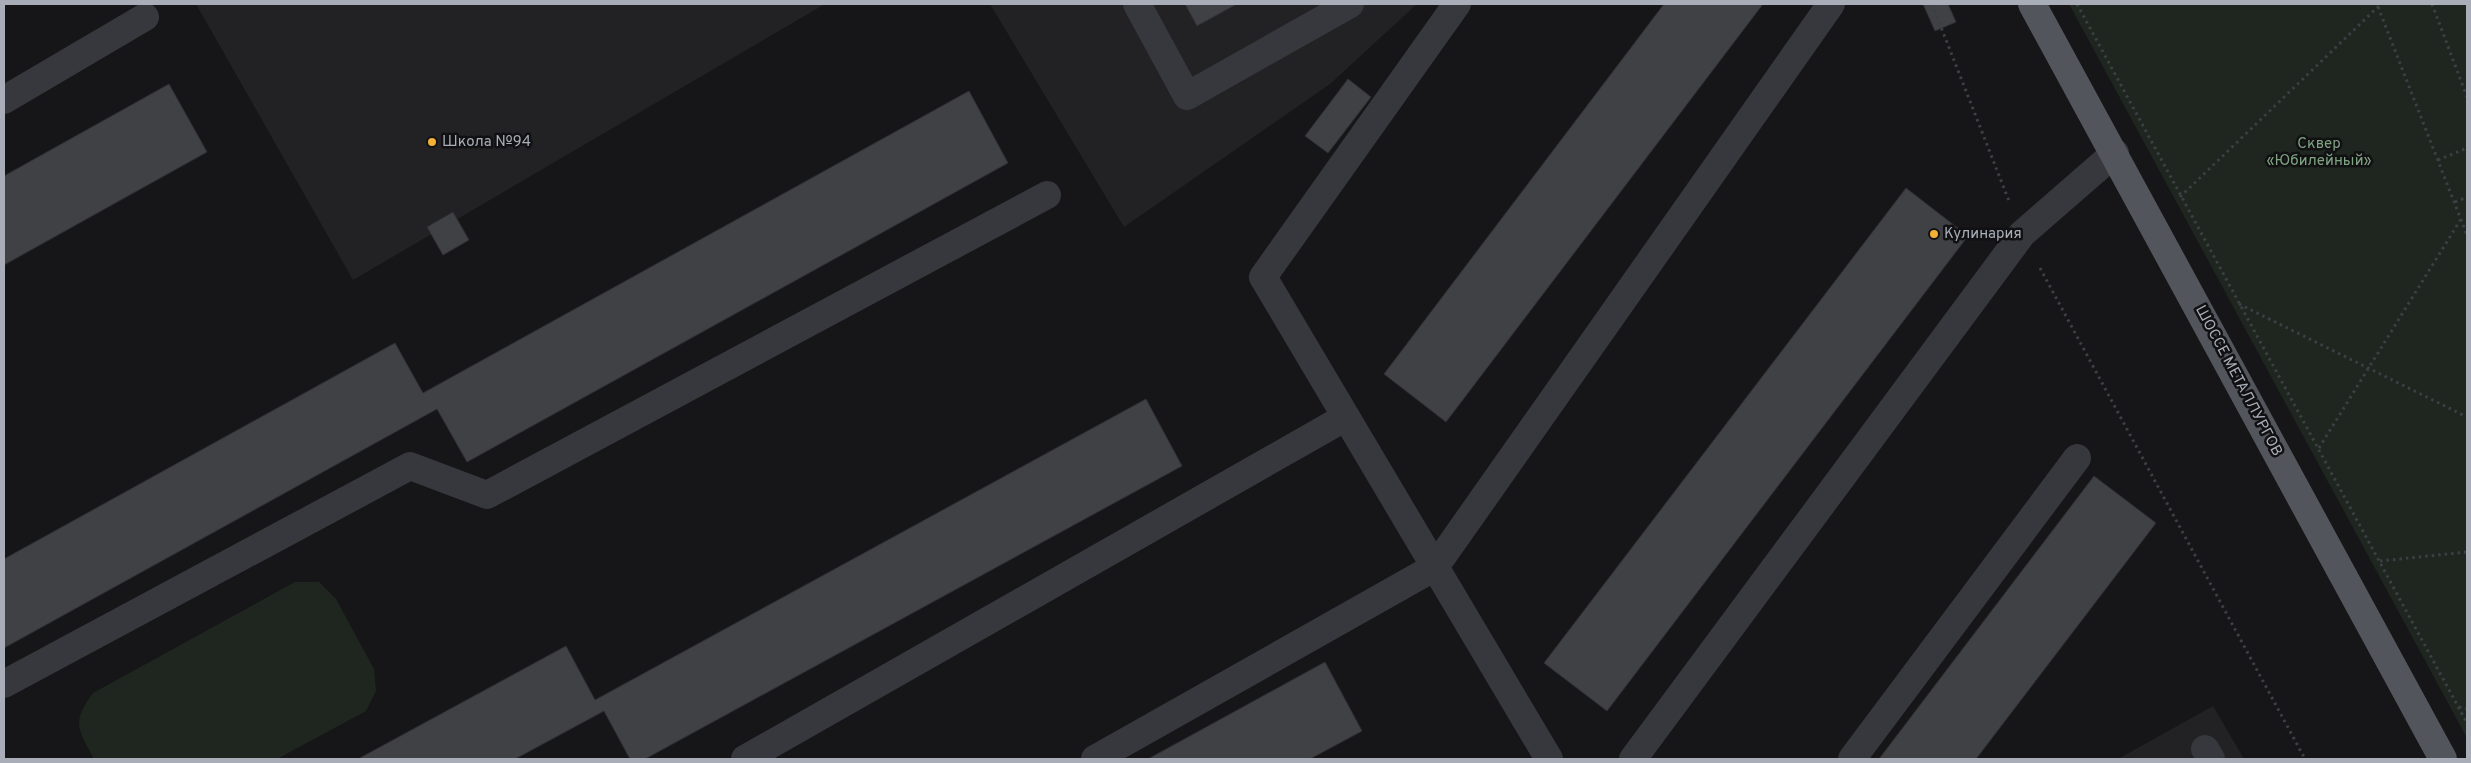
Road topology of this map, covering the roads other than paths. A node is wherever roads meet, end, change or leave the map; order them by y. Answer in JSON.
{"nodes":[{"id":1,"x":1137,"y":4,"type":"edge"},
{"id":2,"x":1350,"y":4,"type":"edge"},
{"id":3,"x":1457,"y":4,"type":"edge"},
{"id":4,"x":1831,"y":4,"type":"edge"},
{"id":5,"x":2032,"y":4,"type":"edge"},
{"id":6,"x":145,"y":17,"type":"dead end"},
{"id":7,"x":4,"y":100,"type":"edge"},
{"id":8,"x":2114,"y":153,"type":"junction"},
{"id":9,"x":1047,"y":195,"type":"dead end"},
{"id":10,"x":1346,"y":417,"type":"junction"},
{"id":11,"x":2077,"y":458,"type":"dead end"},
{"id":12,"x":1435,"y":566,"type":"junction"},
{"id":13,"x":4,"y":684,"type":"edge"},
{"id":14,"x":745,"y":759,"type":"edge"},
{"id":15,"x":1095,"y":759,"type":"edge"},
{"id":16,"x":1549,"y":759,"type":"edge"},
{"id":17,"x":1633,"y":759,"type":"edge"},
{"id":18,"x":1852,"y":759,"type":"edge"},
{"id":19,"x":2444,"y":759,"type":"edge"}],
"edges":[{"from":1,"to":2,"type":"lane"},
{"from":3,"to":10,"type":"lane"},
{"from":4,"to":12,"type":"lane"},
{"from":5,"to":8,"type":"main road","name":"ШОССЕ МЕТАЛЛУРГОВ"},
{"from":6,"to":7,"type":"lane"},
{"from":8,"to":17,"type":"lane"},
{"from":8,"to":19,"type":"main road","name":"ШОССЕ МЕТАЛЛУРГОВ"},
{"from":9,"to":13,"type":"lane"},
{"from":10,"to":12,"type":"lane"},
{"from":10,"to":14,"type":"lane"},
{"from":11,"to":18,"type":"lane"},
{"from":12,"to":15,"type":"lane"},
{"from":12,"to":16,"type":"lane"}]}
